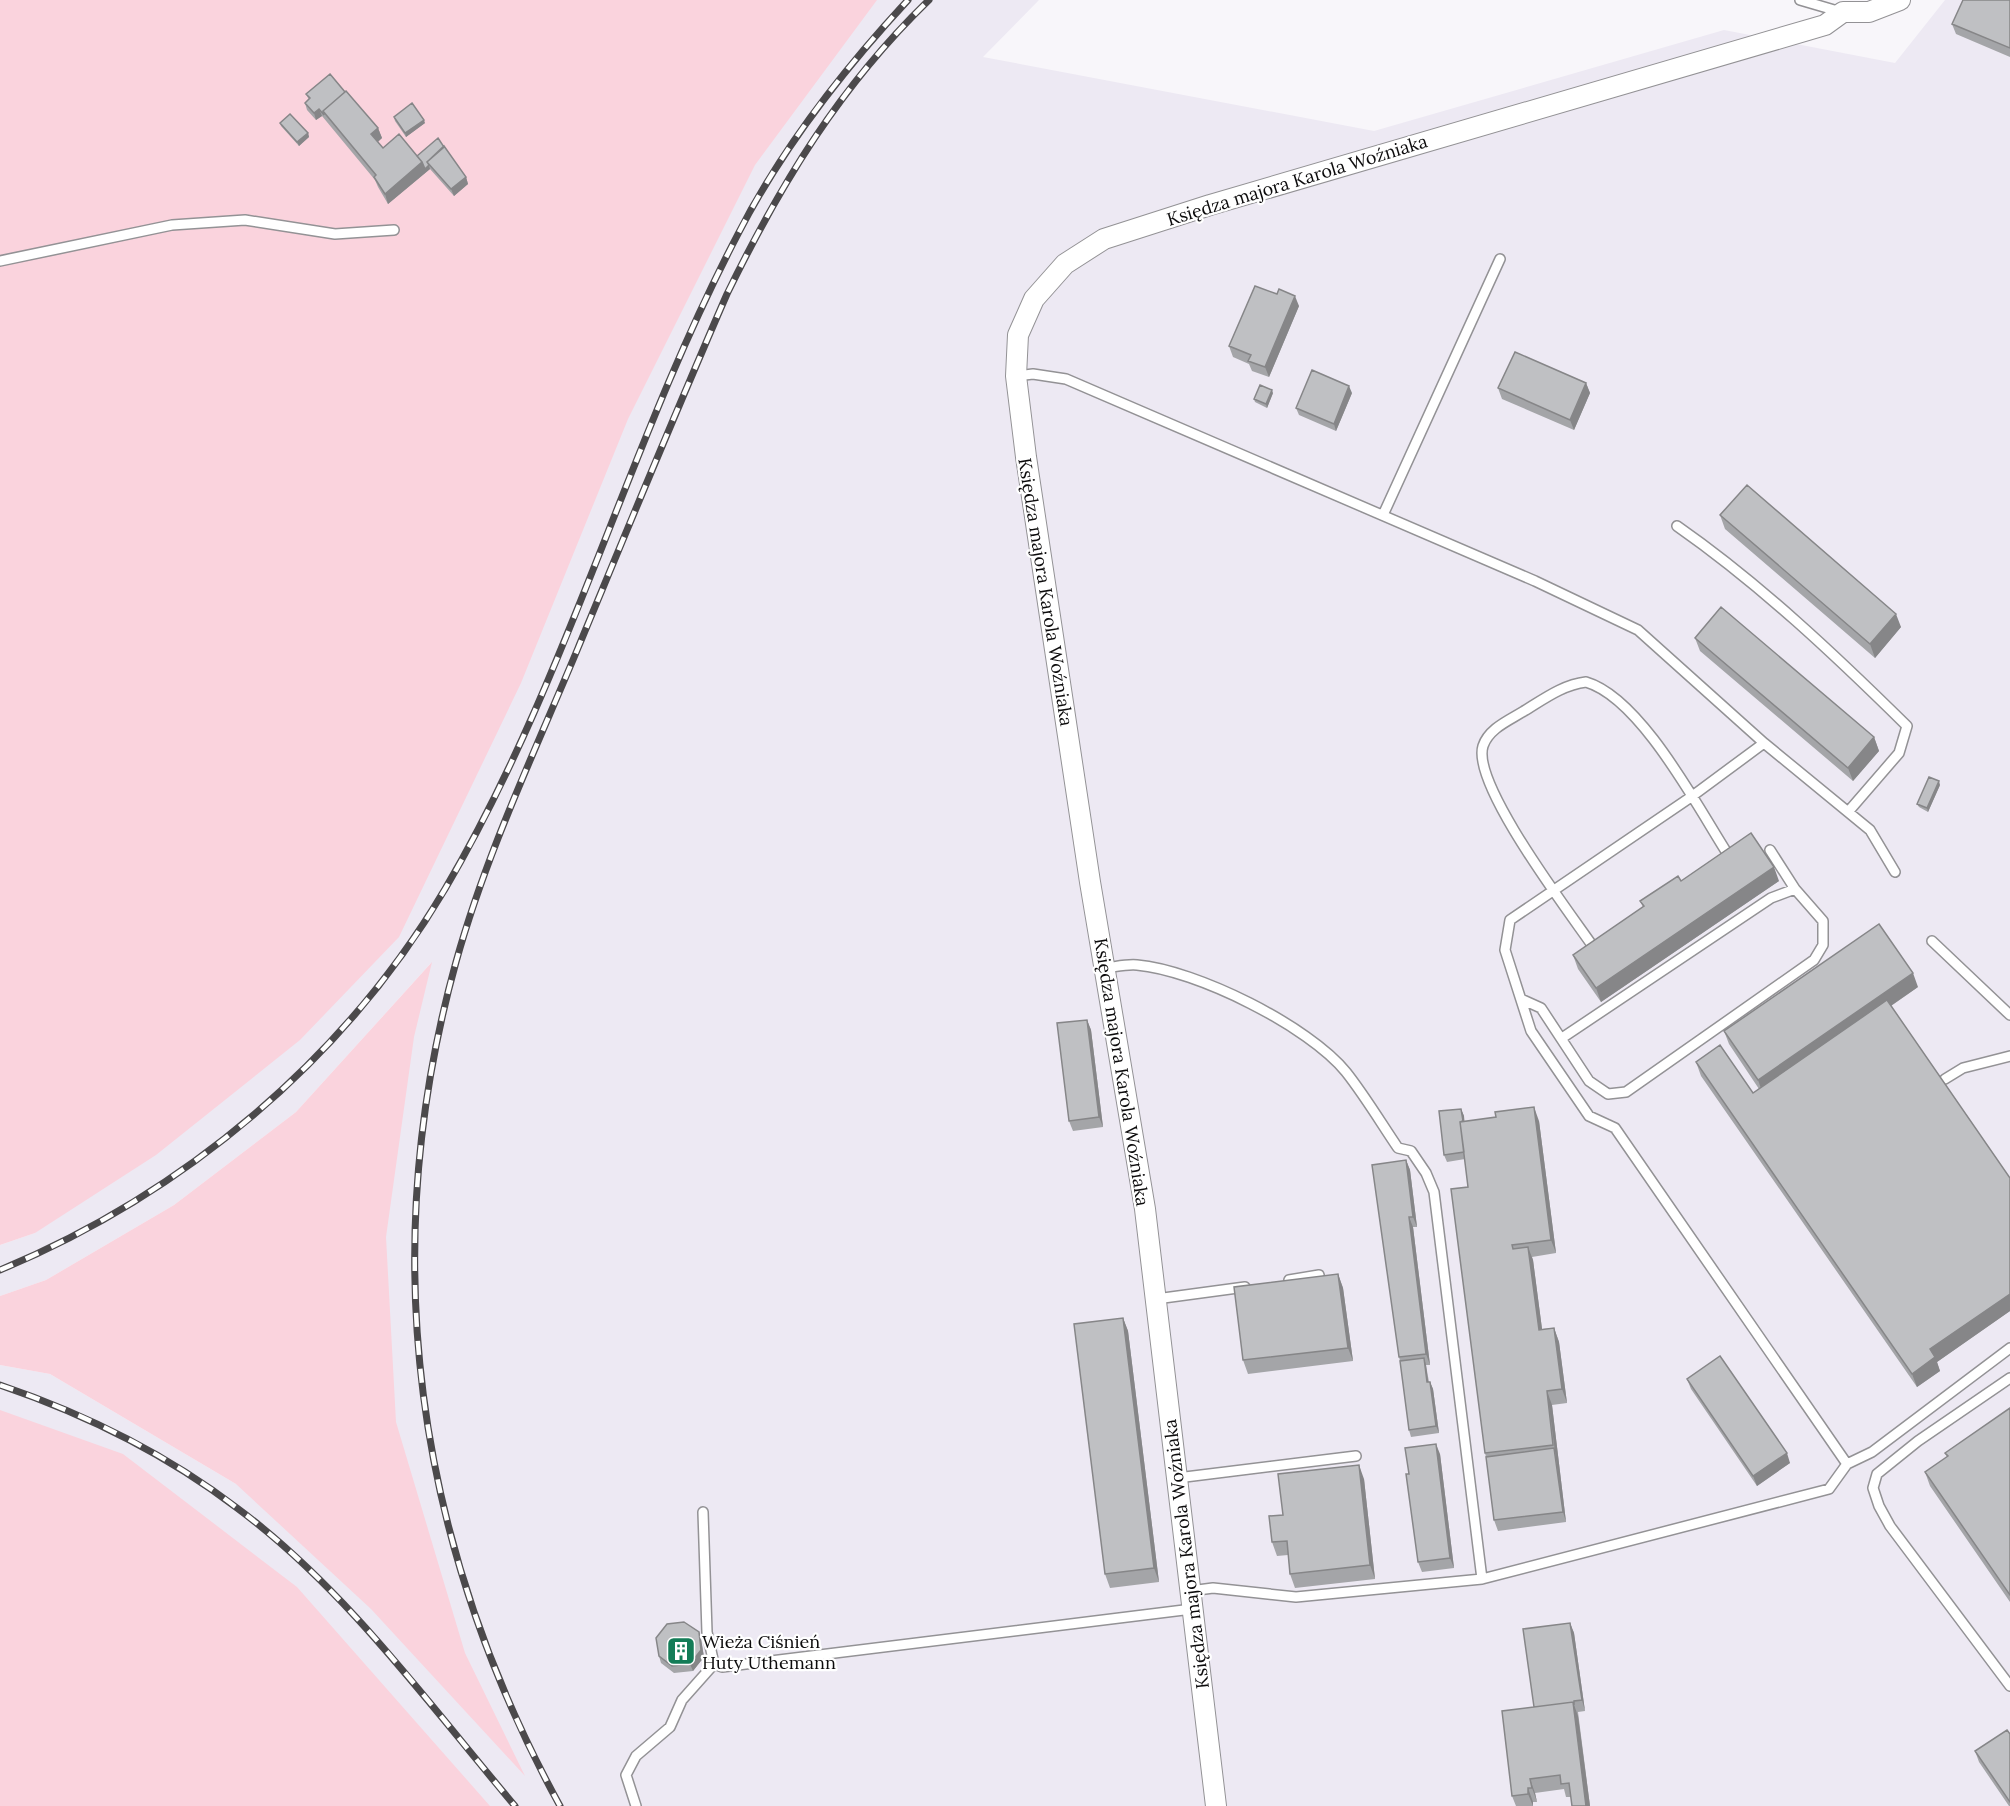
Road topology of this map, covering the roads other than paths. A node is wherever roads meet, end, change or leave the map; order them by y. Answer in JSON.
{"nodes":[{"id":1,"x":1800,"y":0,"type":"edge"},
{"id":2,"x":1900,"y":0,"type":"edge"},
{"id":3,"x":1843,"y":12,"type":"junction"},
{"id":4,"x":394,"y":230,"type":"dead end"},
{"id":5,"x":1500,"y":259,"type":"dead end"},
{"id":6,"x":0,"y":261,"type":"edge"},
{"id":7,"x":1016,"y":376,"type":"junction"},
{"id":8,"x":1383,"y":515,"type":"junction"},
{"id":9,"x":1677,"y":526,"type":"dead end"},
{"id":10,"x":1764,"y":743,"type":"junction"},
{"id":11,"x":1691,"y":797,"type":"junction"},
{"id":12,"x":1848,"y":812,"type":"junction"},
{"id":13,"x":1770,"y":850,"type":"dead end"},
{"id":14,"x":1895,"y":872,"type":"dead end"},
{"id":15,"x":1553,"y":889,"type":"junction"},
{"id":16,"x":1795,"y":889,"type":"junction"},
{"id":17,"x":1932,"y":942,"type":"dead end"},
{"id":18,"x":1105,"y":968,"type":"junction"},
{"id":19,"x":1521,"y":999,"type":"junction"},
{"id":20,"x":2010,"y":1015,"type":"edge"},
{"id":21,"x":1562,"y":1038,"type":"junction"},
{"id":22,"x":2010,"y":1056,"type":"edge"},
{"id":23,"x":1945,"y":1079,"type":"edge"},
{"id":24,"x":1319,"y":1275,"type":"edge"},
{"id":25,"x":1275,"y":1283,"type":"edge"},
{"id":26,"x":1253,"y":1286,"type":"edge"},
{"id":27,"x":1156,"y":1299,"type":"junction"},
{"id":28,"x":2010,"y":1348,"type":"edge"},
{"id":29,"x":2010,"y":1378,"type":"edge"},
{"id":30,"x":1356,"y":1456,"type":"dead end"},
{"id":31,"x":1847,"y":1464,"type":"junction"},
{"id":32,"x":1177,"y":1479,"type":"junction"},
{"id":33,"x":703,"y":1512,"type":"dead end"},
{"id":34,"x":1482,"y":1579,"type":"junction"},
{"id":35,"x":1191,"y":1600,"type":"junction"},
{"id":36,"x":714,"y":1664,"type":"junction"},
{"id":37,"x":2010,"y":1686,"type":"edge"},
{"id":38,"x":636,"y":1806,"type":"edge"},
{"id":39,"x":1216,"y":1806,"type":"edge"}],
"edges":[{"from":1,"to":3,"type":"lane"},
{"from":2,"to":3,"type":"street","name":"Księdza majora Karola Woźniaka"},
{"from":3,"to":7,"type":"street","name":"Księdza majora Karola Woźniaka"},
{"from":4,"to":6,"type":"lane"},
{"from":5,"to":8,"type":"lane"},
{"from":7,"to":8,"type":"lane"},
{"from":7,"to":18,"type":"street","name":"Księdza majora Karola Woźniaka"},
{"from":8,"to":10,"type":"lane"},
{"from":9,"to":12,"type":"lane"},
{"from":10,"to":11,"type":"lane"},
{"from":10,"to":12,"type":"lane"},
{"from":11,"to":15,"type":"lane"},
{"from":11,"to":15,"type":"lane"},
{"from":11,"to":15,"type":"lane"},
{"from":12,"to":14,"type":"lane"},
{"from":13,"to":16,"type":"lane"},
{"from":15,"to":19,"type":"lane"},
{"from":16,"to":21,"type":"lane"},
{"from":16,"to":21,"type":"lane"},
{"from":17,"to":20,"type":"lane"},
{"from":18,"to":27,"type":"street","name":"Księdza majora Karola Woźniaka"},
{"from":18,"to":34,"type":"lane"},
{"from":19,"to":21,"type":"lane"},
{"from":19,"to":31,"type":"lane"},
{"from":22,"to":23,"type":"lane"},
{"from":24,"to":25,"type":"lane"},
{"from":26,"to":27,"type":"lane"},
{"from":27,"to":32,"type":"street","name":"Księdza majora Karola Woźniaka"},
{"from":28,"to":31,"type":"lane"},
{"from":29,"to":37,"type":"lane"},
{"from":30,"to":32,"type":"lane"},
{"from":31,"to":34,"type":"lane"},
{"from":32,"to":35,"type":"street","name":"Księdza majora Karola Woźniaka"},
{"from":33,"to":36,"type":"lane"},
{"from":34,"to":35,"type":"lane"},
{"from":35,"to":36,"type":"lane"},
{"from":35,"to":39,"type":"street","name":"Księdza majora Karola Woźniaka"},
{"from":36,"to":38,"type":"lane"}]}
